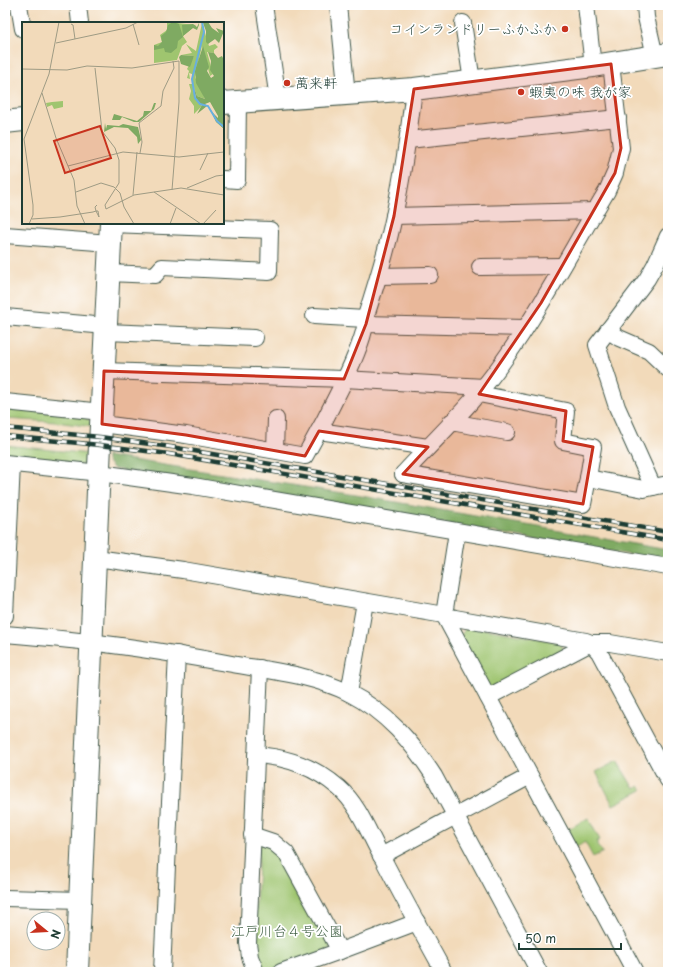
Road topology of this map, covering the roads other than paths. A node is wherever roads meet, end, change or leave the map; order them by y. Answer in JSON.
{"nodes":[{"id":1,"x":19,"y":5,"type":"edge"},
{"id":2,"x":78,"y":5,"type":"edge"},
{"id":3,"x":264,"y":5,"type":"edge"},
{"id":4,"x":338,"y":5,"type":"edge"},
{"id":5,"x":586,"y":5,"type":"edge"},
{"id":6,"x":645,"y":5,"type":"edge"},
{"id":7,"x":80,"y":22,"type":"edge"},
{"id":8,"x":22,"y":23,"type":"edge"},
{"id":9,"x":463,"y":23,"type":"dead end"},
{"id":10,"x":661,"y":55,"type":"edge"},
{"id":11,"x":602,"y":65,"type":"junction"},
{"id":12,"x":472,"y":81,"type":"junction"},
{"id":13,"x":414,"y":90,"type":"junction"},
{"id":14,"x":347,"y":95,"type":"junction"},
{"id":15,"x":278,"y":99,"type":"junction"},
{"id":16,"x":231,"y":103,"type":"edge"},
{"id":17,"x":618,"y":118,"type":"junction"},
{"id":18,"x":22,"y":120,"type":"edge"},
{"id":19,"x":5,"y":122,"type":"edge"},
{"id":20,"x":408,"y":140,"type":"junction"},
{"id":21,"x":224,"y":179,"type":"edge"},
{"id":22,"x":595,"y":210,"type":"junction"},
{"id":23,"x":394,"y":216,"type":"junction"},
{"id":24,"x":110,"y":230,"type":"edge"},
{"id":25,"x":5,"y":235,"type":"edge"},
{"id":26,"x":668,"y":236,"type":"edge"},
{"id":27,"x":562,"y":266,"type":"junction"},
{"id":28,"x":480,"y":267,"type":"dead end"},
{"id":29,"x":108,"y":273,"type":"junction"},
{"id":30,"x":430,"y":275,"type":"dead end"},
{"id":31,"x":379,"y":276,"type":"junction"},
{"id":32,"x":314,"y":316,"type":"dead end"},
{"id":33,"x":5,"y":317,"type":"edge"},
{"id":34,"x":366,"y":322,"type":"junction"},
{"id":35,"x":525,"y":328,"type":"junction"},
{"id":36,"x":106,"y":329,"type":"junction"},
{"id":37,"x":608,"y":330,"type":"junction"},
{"id":38,"x":255,"y":338,"type":"dead end"},
{"id":39,"x":668,"y":369,"type":"edge"},
{"id":40,"x":104,"y":371,"type":"junction"},
{"id":41,"x":344,"y":379,"type":"junction"},
{"id":42,"x":481,"y":390,"type":"junction"},
{"id":43,"x":5,"y":402,"type":"edge"},
{"id":44,"x":102,"y":418,"type":"junction"},
{"id":45,"x":276,"y":418,"type":"dead end"},
{"id":46,"x":451,"y":422,"type":"junction"},
{"id":47,"x":319,"y":431,"type":"junction"},
{"id":48,"x":507,"y":432,"type":"dead end"},
{"id":49,"x":428,"y":447,"type":"junction"},
{"id":50,"x":275,"y":450,"type":"junction"},
{"id":51,"x":9,"y":464,"type":"edge"},
{"id":52,"x":100,"y":473,"type":"junction"},
{"id":53,"x":588,"y":478,"type":"junction"},
{"id":54,"x":660,"y":486,"type":"edge"},
{"id":55,"x":457,"y":532,"type":"junction"},
{"id":56,"x":6,"y":548,"type":"edge"},
{"id":57,"x":96,"y":558,"type":"junction"},
{"id":58,"x":668,"y":568,"type":"edge"},
{"id":59,"x":365,"y":602,"type":"junction"},
{"id":60,"x":444,"y":614,"type":"junction"},
{"id":61,"x":5,"y":616,"type":"edge"},
{"id":62,"x":5,"y":634,"type":"edge"},
{"id":63,"x":92,"y":642,"type":"junction"},
{"id":64,"x":591,"y":643,"type":"junction"},
{"id":65,"x":668,"y":653,"type":"edge"},
{"id":66,"x":177,"y":654,"type":"junction"},
{"id":67,"x":260,"y":668,"type":"junction"},
{"id":68,"x":349,"y":693,"type":"junction"},
{"id":69,"x":488,"y":697,"type":"junction"},
{"id":70,"x":256,"y":755,"type":"junction"},
{"id":71,"x":530,"y":776,"type":"junction"},
{"id":72,"x":668,"y":780,"type":"edge"},
{"id":73,"x":456,"y":816,"type":"junction"},
{"id":74,"x":252,"y":835,"type":"junction"},
{"id":75,"x":381,"y":856,"type":"junction"},
{"id":76,"x":5,"y":898,"type":"edge"},
{"id":77,"x":80,"y":900,"type":"junction"},
{"id":78,"x":417,"y":922,"type":"junction"},
{"id":79,"x":340,"y":951,"type":"junction"},
{"id":80,"x":305,"y":968,"type":"edge"},
{"id":81,"x":77,"y":972,"type":"edge"},
{"id":82,"x":162,"y":972,"type":"edge"},
{"id":83,"x":256,"y":972,"type":"edge"},
{"id":84,"x":281,"y":972,"type":"edge"},
{"id":85,"x":444,"y":972,"type":"edge"},
{"id":86,"x":539,"y":972,"type":"edge"},
{"id":87,"x":636,"y":972,"type":"edge"}],
"edges":[{"from":1,"to":8,"type":"street"},
{"from":2,"to":7,"type":"street"},
{"from":3,"to":15,"type":"street"},
{"from":4,"to":14,"type":"street"},
{"from":5,"to":11,"type":"street"},
{"from":6,"to":10,"type":"street"},
{"from":9,"to":12,"type":"street"},
{"from":10,"to":11,"type":"street"},
{"from":11,"to":12,"type":"street"},
{"from":11,"to":17,"type":"street"},
{"from":12,"to":13,"type":"street"},
{"from":13,"to":14,"type":"street"},
{"from":13,"to":20,"type":"street"},
{"from":14,"to":15,"type":"street"},
{"from":15,"to":16,"type":"street"},
{"from":16,"to":21,"type":"street"},
{"from":17,"to":20,"type":"street"},
{"from":17,"to":22,"type":"street"},
{"from":18,"to":19,"type":"street"},
{"from":20,"to":23,"type":"street"},
{"from":22,"to":23,"type":"street"},
{"from":22,"to":27,"type":"street"},
{"from":23,"to":31,"type":"street"},
{"from":24,"to":25,"type":"street"},
{"from":24,"to":29,"type":"street"},
{"from":24,"to":29,"type":"street"},
{"from":26,"to":37,"type":"street"},
{"from":27,"to":28,"type":"street"},
{"from":27,"to":35,"type":"street"},
{"from":29,"to":36,"type":"street"},
{"from":30,"to":31,"type":"street"},
{"from":31,"to":34,"type":"street"},
{"from":32,"to":34,"type":"street"},
{"from":33,"to":36,"type":"street"},
{"from":34,"to":35,"type":"street"},
{"from":34,"to":41,"type":"street"},
{"from":35,"to":42,"type":"street"},
{"from":36,"to":38,"type":"street"},
{"from":36,"to":40,"type":"street"},
{"from":37,"to":39,"type":"street"},
{"from":37,"to":54,"type":"street"},
{"from":40,"to":41,"type":"street"},
{"from":40,"to":44,"type":"street"},
{"from":41,"to":42,"type":"street"},
{"from":41,"to":47,"type":"street"},
{"from":42,"to":46,"type":"street"},
{"from":42,"to":53,"type":"street"},
{"from":43,"to":44,"type":"street"},
{"from":44,"to":50,"type":"street"},
{"from":44,"to":52,"type":"street"},
{"from":45,"to":50,"type":"street"},
{"from":46,"to":48,"type":"street"},
{"from":46,"to":49,"type":"street"},
{"from":47,"to":49,"type":"street"},
{"from":47,"to":50,"type":"street"},
{"from":49,"to":53,"type":"street"},
{"from":51,"to":52,"type":"street"},
{"from":51,"to":56,"type":"street"},
{"from":52,"to":55,"type":"street"},
{"from":52,"to":57,"type":"street"},
{"from":53,"to":54,"type":"street"},
{"from":55,"to":58,"type":"street"},
{"from":55,"to":60,"type":"street"},
{"from":56,"to":61,"type":"street"},
{"from":57,"to":59,"type":"street"},
{"from":57,"to":63,"type":"street"},
{"from":59,"to":60,"type":"street"},
{"from":59,"to":68,"type":"street"},
{"from":60,"to":64,"type":"street"},
{"from":60,"to":69,"type":"street"},
{"from":62,"to":63,"type":"street"},
{"from":63,"to":66,"type":"street"},
{"from":63,"to":77,"type":"street"},
{"from":64,"to":65,"type":"street"},
{"from":64,"to":69,"type":"street"},
{"from":64,"to":72,"type":"street"},
{"from":66,"to":67,"type":"street"},
{"from":66,"to":82,"type":"street"},
{"from":67,"to":68,"type":"street"},
{"from":67,"to":70,"type":"street"},
{"from":68,"to":73,"type":"street"},
{"from":69,"to":71,"type":"street"},
{"from":70,"to":74,"type":"street"},
{"from":70,"to":75,"type":"street"},
{"from":71,"to":73,"type":"street"},
{"from":71,"to":87,"type":"street"},
{"from":73,"to":75,"type":"street"},
{"from":73,"to":86,"type":"street"},
{"from":74,"to":79,"type":"street"},
{"from":74,"to":83,"type":"street"},
{"from":75,"to":78,"type":"street"},
{"from":76,"to":77,"type":"street"},
{"from":77,"to":81,"type":"street"},
{"from":78,"to":79,"type":"street"},
{"from":78,"to":85,"type":"street"},
{"from":79,"to":80,"type":"street"},
{"from":80,"to":84,"type":"street"}]}
